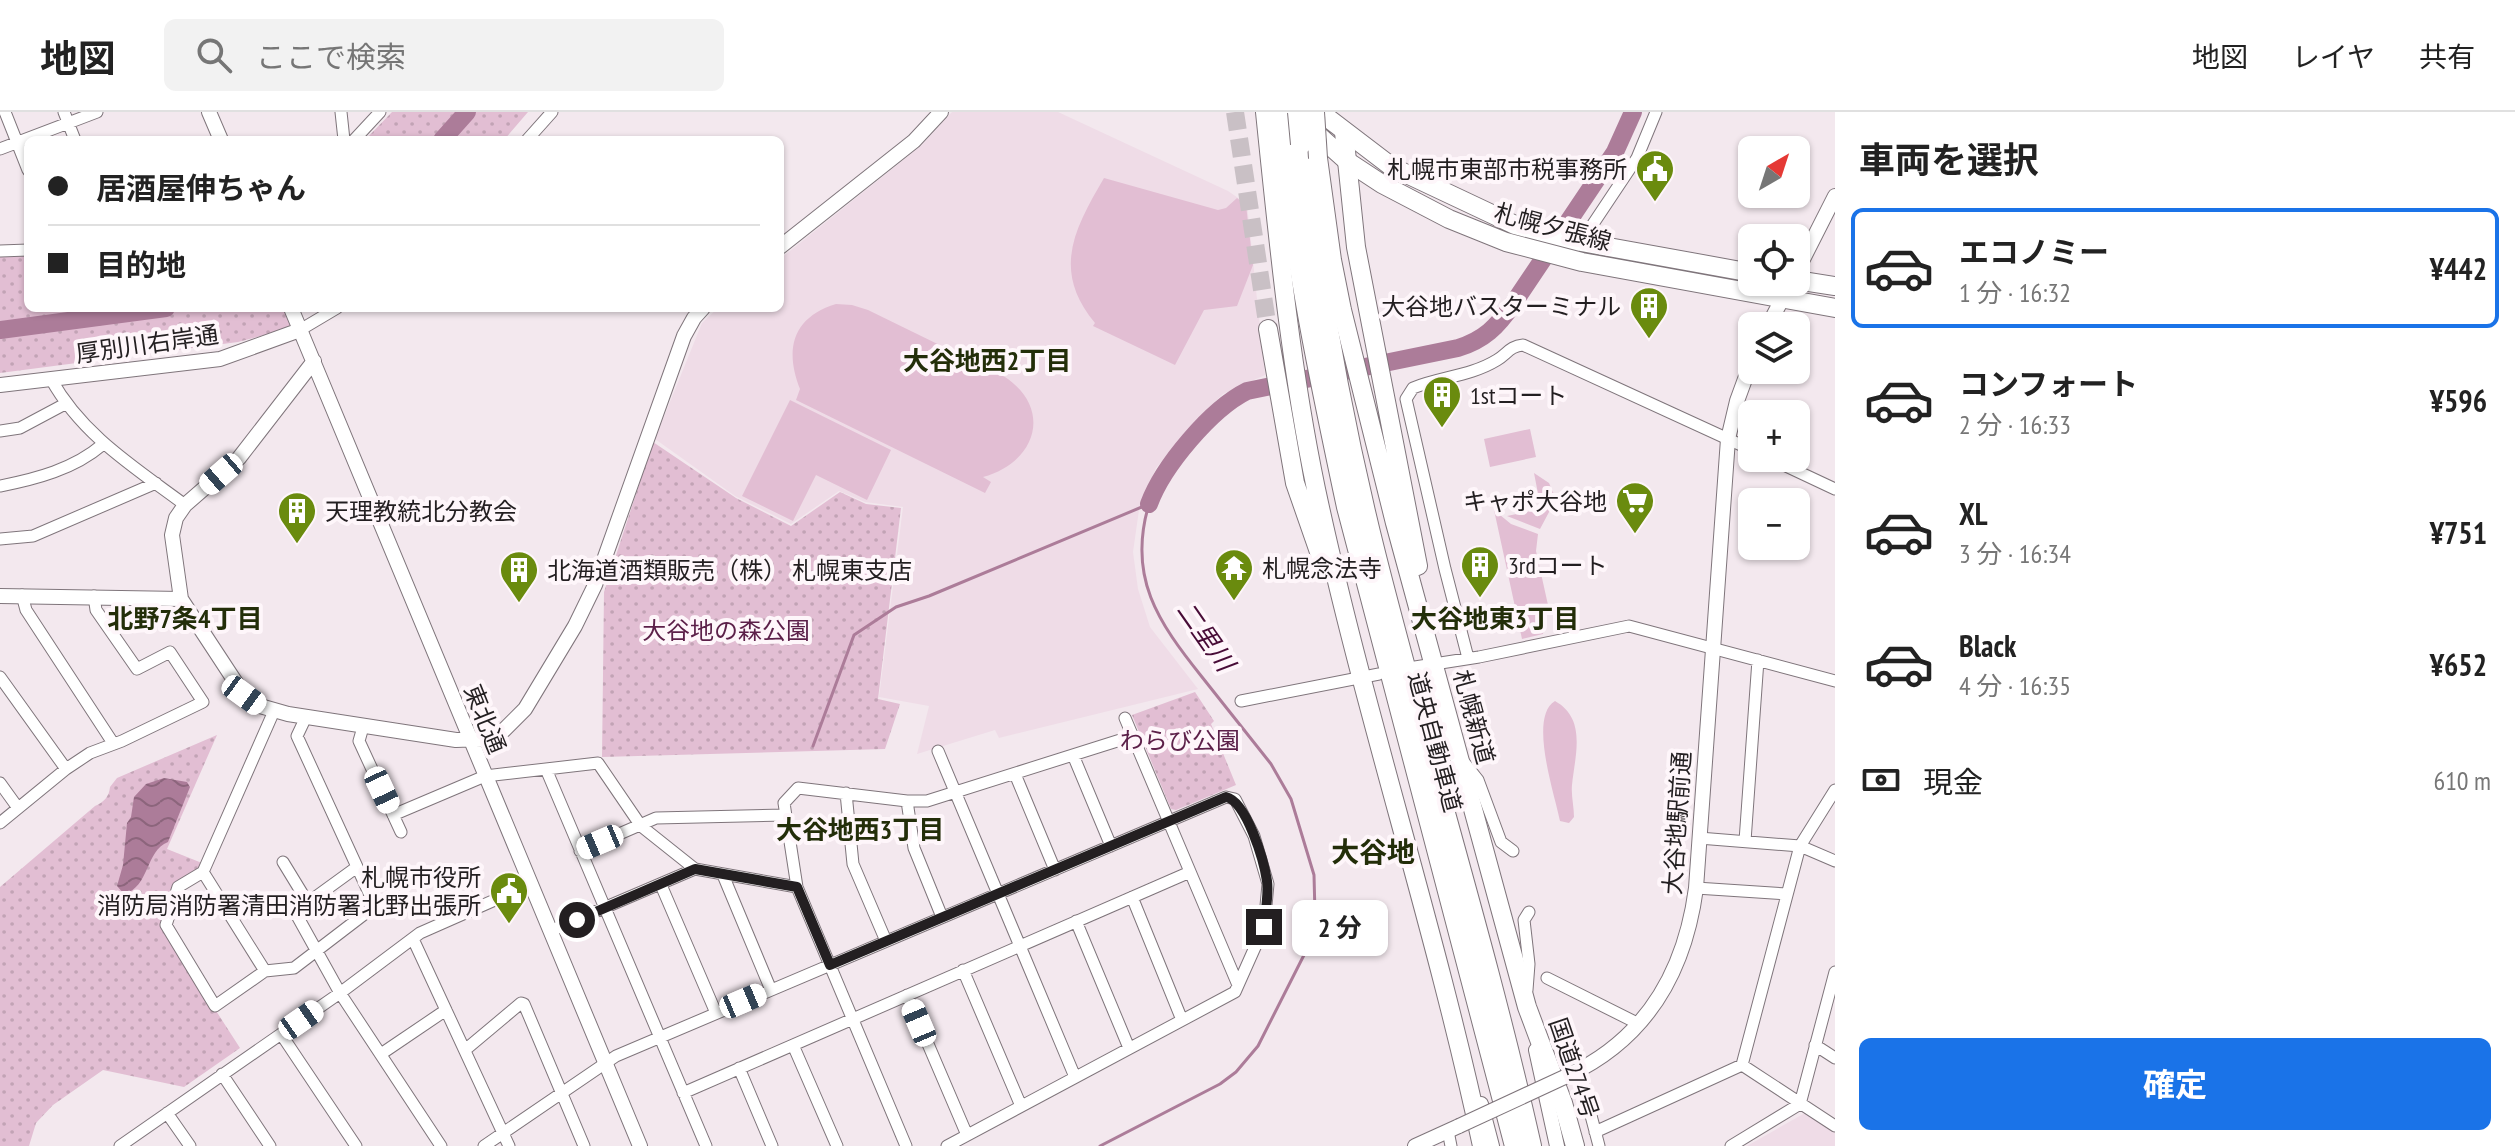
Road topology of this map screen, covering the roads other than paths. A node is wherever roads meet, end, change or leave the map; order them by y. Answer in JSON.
{"nodes":[{"id":1,"x":5,"y":112,"type":"edge"},
{"id":2,"x":97,"y":112,"type":"edge"},
{"id":3,"x":209,"y":112,"type":"edge"},
{"id":4,"x":340,"y":112,"type":"edge"},
{"id":5,"x":380,"y":112,"type":"edge"},
{"id":6,"x":552,"y":112,"type":"edge"},
{"id":7,"x":941,"y":112,"type":"edge"},
{"id":8,"x":1298,"y":112,"type":"edge"},
{"id":9,"x":1318,"y":112,"type":"edge"},
{"id":10,"x":1656,"y":112,"type":"edge"},
{"id":11,"x":1277,"y":115,"type":"edge"},
{"id":12,"x":66,"y":118,"type":"edge"},
{"id":13,"x":1344,"y":132,"type":"junction"},
{"id":14,"x":33,"y":136,"type":"edge"},
{"id":15,"x":219,"y":136,"type":"edge"},
{"id":16,"x":343,"y":136,"type":"edge"},
{"id":17,"x":358,"y":136,"type":"edge"},
{"id":18,"x":531,"y":136,"type":"edge"},
{"id":19,"x":24,"y":141,"type":"edge"},
{"id":20,"x":18,"y":144,"type":"junction"},
{"id":21,"x":0,"y":149,"type":"edge"},
{"id":22,"x":24,"y":160,"type":"edge"},
{"id":23,"x":1347,"y":161,"type":"junction"},
{"id":24,"x":1835,"y":196,"type":"edge"},
{"id":25,"x":1576,"y":241,"type":"junction"},
{"id":26,"x":784,"y":244,"type":"edge"},
{"id":27,"x":1810,"y":245,"type":"edge"},
{"id":28,"x":24,"y":250,"type":"edge"},
{"id":29,"x":0,"y":251,"type":"edge"},
{"id":30,"x":1738,"y":270,"type":"edge"},
{"id":31,"x":1738,"y":280,"type":"edge"},
{"id":32,"x":1835,"y":286,"type":"edge"},
{"id":33,"x":1810,"y":287,"type":"edge"},
{"id":34,"x":1809,"y":296,"type":"edge"},
{"id":35,"x":1835,"y":308,"type":"edge"},
{"id":36,"x":292,"y":312,"type":"edge"},
{"id":37,"x":330,"y":312,"type":"edge"},
{"id":38,"x":699,"y":312,"type":"edge"},
{"id":39,"x":1317,"y":317,"type":"junction"},
{"id":40,"x":1268,"y":329,"type":"tunnel mouth"},
{"id":41,"x":300,"y":330,"type":"junction"},
{"id":42,"x":314,"y":361,"type":"junction"},
{"id":43,"x":51,"y":379,"type":"junction"},
{"id":44,"x":1744,"y":384,"type":"edge"},
{"id":45,"x":0,"y":385,"type":"edge"},
{"id":46,"x":65,"y":404,"type":"junction"},
{"id":47,"x":1731,"y":427,"type":"junction"},
{"id":48,"x":0,"y":431,"type":"edge"},
{"id":49,"x":1738,"y":435,"type":"edge"},
{"id":50,"x":1342,"y":443,"type":"junction"},
{"id":51,"x":102,"y":445,"type":"junction"},
{"id":52,"x":1799,"y":472,"type":"edge"},
{"id":53,"x":156,"y":483,"type":"junction"},
{"id":54,"x":0,"y":486,"type":"edge"},
{"id":55,"x":1835,"y":489,"type":"edge"},
{"id":56,"x":185,"y":505,"type":"junction"},
{"id":57,"x":0,"y":539,"type":"edge"},
{"id":58,"x":22,"y":595,"type":"junction"},
{"id":59,"x":0,"y":596,"type":"edge"},
{"id":60,"x":94,"y":596,"type":"junction"},
{"id":61,"x":181,"y":599,"type":"junction"},
{"id":62,"x":1712,"y":648,"type":"junction"},
{"id":63,"x":1468,"y":658,"type":"junction"},
{"id":64,"x":1758,"y":660,"type":"junction"},
{"id":65,"x":1435,"y":663,"type":"junction"},
{"id":66,"x":1415,"y":667,"type":"dead end"},
{"id":67,"x":1370,"y":675,"type":"junction"},
{"id":68,"x":1835,"y":681,"type":"edge"},
{"id":69,"x":2,"y":683,"type":"edge"},
{"id":70,"x":1241,"y":701,"type":"dead end"},
{"id":71,"x":274,"y":711,"type":"junction"},
{"id":72,"x":306,"y":717,"type":"junction"},
{"id":73,"x":1125,"y":718,"type":"dead end"},
{"id":74,"x":363,"y":727,"type":"junction"},
{"id":75,"x":1133,"y":736,"type":"junction"},
{"id":76,"x":470,"y":740,"type":"junction"},
{"id":77,"x":113,"y":743,"type":"junction"},
{"id":78,"x":938,"y":751,"type":"dead end"},
{"id":79,"x":1073,"y":755,"type":"junction"},
{"id":80,"x":1460,"y":757,"type":"junction"},
{"id":81,"x":66,"y":769,"type":"junction"},
{"id":82,"x":546,"y":769,"type":"junction"},
{"id":83,"x":1015,"y":774,"type":"junction"},
{"id":84,"x":485,"y":776,"type":"junction"},
{"id":85,"x":0,"y":783,"type":"edge"},
{"id":86,"x":1835,"y":790,"type":"edge"},
{"id":87,"x":956,"y":792,"type":"junction"},
{"id":88,"x":846,"y":793,"type":"junction"},
{"id":89,"x":907,"y":801,"type":"junction"},
{"id":90,"x":18,"y":808,"type":"junction"},
{"id":91,"x":393,"y":815,"type":"junction"},
{"id":92,"x":784,"y":815,"type":"junction"},
{"id":93,"x":1168,"y":822,"type":"junction"},
{"id":94,"x":0,"y":823,"type":"edge"},
{"id":95,"x":641,"y":826,"type":"junction"},
{"id":96,"x":401,"y":832,"type":"dead end"},
{"id":97,"x":1699,"y":838,"type":"junction"},
{"id":98,"x":1745,"y":841,"type":"junction"},
{"id":99,"x":1111,"y":846,"type":"junction"},
{"id":100,"x":1800,"y":846,"type":"junction"},
{"id":101,"x":580,"y":851,"type":"junction"},
{"id":102,"x":1513,"y":851,"type":"dead end"},
{"id":103,"x":1835,"y":861,"type":"edge"},
{"id":104,"x":283,"y":862,"type":"dead end"},
{"id":105,"x":357,"y":867,"type":"junction"},
{"id":106,"x":695,"y":869,"type":"junction"},
{"id":107,"x":1055,"y":870,"type":"junction"},
{"id":108,"x":203,"y":872,"type":"junction"},
{"id":109,"x":1190,"y":872,"type":"junction"},
{"id":110,"x":723,"y":875,"type":"junction"},
{"id":111,"x":531,"y":884,"type":"junction"},
{"id":112,"x":661,"y":885,"type":"junction"},
{"id":113,"x":797,"y":887,"type":"junction"},
{"id":114,"x":1696,"y":888,"type":"junction"},
{"id":115,"x":999,"y":893,"type":"junction"},
{"id":116,"x":1787,"y":894,"type":"junction"},
{"id":117,"x":1132,"y":897,"type":"junction"},
{"id":118,"x":308,"y":903,"type":"junction"},
{"id":119,"x":604,"y":909,"type":"junction"},
{"id":120,"x":1529,"y":912,"type":"dead end"},
{"id":121,"x":942,"y":917,"type":"junction"},
{"id":122,"x":1076,"y":921,"type":"junction"},
{"id":123,"x":550,"y":931,"type":"junction"},
{"id":124,"x":413,"y":939,"type":"junction"},
{"id":125,"x":886,"y":941,"type":"junction"},
{"id":126,"x":1020,"y":946,"type":"junction"},
{"id":127,"x":317,"y":950,"type":"junction"},
{"id":128,"x":830,"y":965,"type":"junction"},
{"id":129,"x":963,"y":970,"type":"junction"},
{"id":130,"x":265,"y":971,"type":"junction"},
{"id":131,"x":1835,"y":972,"type":"edge"},
{"id":132,"x":1547,"y":978,"type":"dead end"},
{"id":133,"x":1238,"y":985,"type":"junction"},
{"id":134,"x":771,"y":990,"type":"junction"},
{"id":135,"x":1833,"y":990,"type":"edge"},
{"id":136,"x":340,"y":993,"type":"junction"},
{"id":137,"x":907,"y":995,"type":"junction"},
{"id":138,"x":1527,"y":1007,"type":"junction"},
{"id":139,"x":446,"y":1010,"type":"junction"},
{"id":140,"x":716,"y":1013,"type":"junction"},
{"id":141,"x":851,"y":1019,"type":"junction"},
{"id":142,"x":1182,"y":1020,"type":"junction"},
{"id":143,"x":1639,"y":1024,"type":"junction"},
{"id":144,"x":281,"y":1034,"type":"junction"},
{"id":145,"x":660,"y":1037,"type":"junction"},
{"id":146,"x":793,"y":1045,"type":"junction"},
{"id":147,"x":1815,"y":1045,"type":"junction"},
{"id":148,"x":1129,"y":1048,"type":"junction"},
{"id":149,"x":465,"y":1050,"type":"junction"},
{"id":150,"x":381,"y":1054,"type":"junction"},
{"id":151,"x":1463,"y":1058,"type":"junction"},
{"id":152,"x":1835,"y":1058,"type":"edge"},
{"id":153,"x":605,"y":1061,"type":"junction"},
{"id":154,"x":1742,"y":1065,"type":"junction"},
{"id":155,"x":739,"y":1068,"type":"junction"},
{"id":156,"x":1574,"y":1072,"type":"junction"},
{"id":157,"x":222,"y":1074,"type":"junction"},
{"id":158,"x":1075,"y":1077,"type":"junction"},
{"id":159,"x":561,"y":1091,"type":"junction"},
{"id":160,"x":683,"y":1093,"type":"junction"},
{"id":161,"x":1800,"y":1104,"type":"junction"},
{"id":162,"x":1021,"y":1106,"type":"junction"},
{"id":163,"x":167,"y":1113,"type":"junction"},
{"id":164,"x":1835,"y":1126,"type":"edge"},
{"id":165,"x":504,"y":1132,"type":"junction"},
{"id":166,"x":1595,"y":1132,"type":"junction"},
{"id":167,"x":1453,"y":1134,"type":"edge"},
{"id":168,"x":967,"y":1135,"type":"junction"},
{"id":169,"x":120,"y":1146,"type":"edge"},
{"id":170,"x":190,"y":1146,"type":"edge"},
{"id":171,"x":270,"y":1146,"type":"edge"},
{"id":172,"x":356,"y":1146,"type":"edge"},
{"id":173,"x":441,"y":1146,"type":"edge"},
{"id":174,"x":484,"y":1146,"type":"edge"},
{"id":175,"x":509,"y":1146,"type":"edge"},
{"id":176,"x":584,"y":1146,"type":"edge"},
{"id":177,"x":640,"y":1146,"type":"edge"},
{"id":178,"x":706,"y":1146,"type":"edge"},
{"id":179,"x":772,"y":1146,"type":"edge"},
{"id":180,"x":837,"y":1146,"type":"edge"},
{"id":181,"x":906,"y":1146,"type":"edge"},
{"id":182,"x":947,"y":1146,"type":"edge"},
{"id":183,"x":1415,"y":1146,"type":"edge"},
{"id":184,"x":1482,"y":1146,"type":"edge"},
{"id":185,"x":1492,"y":1146,"type":"edge"},
{"id":186,"x":1515,"y":1146,"type":"edge"},
{"id":187,"x":1531,"y":1146,"type":"edge"},
{"id":188,"x":1557,"y":1146,"type":"edge"},
{"id":189,"x":1575,"y":1146,"type":"edge"},
{"id":190,"x":1599,"y":1146,"type":"edge"},
{"id":191,"x":1731,"y":1146,"type":"edge"}],
"edges":[{"from":1,"to":20,"type":"street"},
{"from":2,"to":12,"type":"street"},
{"from":3,"to":15,"type":"street"},
{"from":4,"to":16,"type":"street"},
{"from":5,"to":17,"type":"street"},
{"from":6,"to":18,"type":"street"},
{"from":7,"to":26,"type":"street"},
{"from":8,"to":39,"type":"highway","name":"道央自動車道","bridge":true},
{"from":9,"to":13,"type":"main road","name":"札幌夕張線"},
{"from":9,"to":65,"type":"main road","name":"札幌新道","bridge":true},
{"from":10,"to":25,"type":"street"},
{"from":11,"to":23,"type":"main road","name":"札幌夕張線"},
{"from":11,"to":39,"type":"highway","name":"道央自動車道"},
{"from":11,"to":67,"type":"main road"},
{"from":12,"to":14,"type":"street"},
{"from":13,"to":23,"type":"main road"},
{"from":13,"to":25,"type":"main road","name":"札幌夕張線"},
{"from":19,"to":20,"type":"street"},
{"from":20,"to":21,"type":"street"},
{"from":20,"to":22,"type":"street"},
{"from":23,"to":31,"type":"main road","name":"札幌夕張線"},
{"from":23,"to":65,"type":"main road"},
{"from":24,"to":27,"type":"street"},
{"from":25,"to":30,"type":"main road","name":"札幌夕張線"},
{"from":28,"to":29,"type":"street"},
{"from":32,"to":33,"type":"main road","name":"札幌夕張線"},
{"from":34,"to":35,"type":"main road","name":"札幌夕張線"},
{"from":36,"to":41,"type":"street","name":"東北通"},
{"from":37,"to":41,"type":"street","name":"厚別川右岸通"},
{"from":38,"to":76,"type":"street"},
{"from":39,"to":50,"type":"highway","name":"道央自動車道"},
{"from":40,"to":67,"type":"main road"},
{"from":41,"to":42,"type":"street","name":"東北通"},
{"from":41,"to":43,"type":"street","name":"厚別川右岸通"},
{"from":42,"to":56,"type":"street"},
{"from":42,"to":76,"type":"street","name":"東北通"},
{"from":43,"to":45,"type":"street","name":"厚別川右岸通"},
{"from":43,"to":46,"type":"street"},
{"from":44,"to":47,"type":"street","name":"大谷地駅前通"},
{"from":46,"to":48,"type":"street"},
{"from":46,"to":51,"type":"street"},
{"from":47,"to":49,"type":"street"},
{"from":47,"to":62,"type":"street","name":"大谷地駅前通"},
{"from":47,"to":63,"type":"street"},
{"from":50,"to":186,"type":"highway","name":"道央自動車道"},
{"from":50,"to":187,"type":"highway","name":"道央自動車道"},
{"from":51,"to":53,"type":"street"},
{"from":51,"to":54,"type":"street"},
{"from":52,"to":55,"type":"street"},
{"from":53,"to":56,"type":"street"},
{"from":53,"to":57,"type":"street"},
{"from":56,"to":61,"type":"street"},
{"from":58,"to":59,"type":"street"},
{"from":58,"to":60,"type":"street"},
{"from":58,"to":77,"type":"street"},
{"from":60,"to":61,"type":"street"},
{"from":60,"to":77,"type":"street"},
{"from":61,"to":71,"type":"street"},
{"from":62,"to":63,"type":"street"},
{"from":62,"to":64,"type":"street"},
{"from":62,"to":97,"type":"street","name":"大谷地駅前通"},
{"from":63,"to":65,"type":"street"},
{"from":64,"to":68,"type":"street"},
{"from":64,"to":98,"type":"street"},
{"from":65,"to":66,"type":"street"},
{"from":65,"to":80,"type":"main road","name":"札幌新道"},
{"from":67,"to":70,"type":"street"},
{"from":67,"to":151,"type":"main road"},
{"from":69,"to":81,"type":"street"},
{"from":71,"to":72,"type":"street"},
{"from":71,"to":108,"type":"street"},
{"from":72,"to":74,"type":"street"},
{"from":72,"to":105,"type":"street"},
{"from":73,"to":75,"type":"street"},
{"from":74,"to":76,"type":"street"},
{"from":74,"to":91,"type":"street"},
{"from":75,"to":79,"type":"street"},
{"from":75,"to":93,"type":"street"},
{"from":76,"to":84,"type":"street","name":"東北通"},
{"from":77,"to":81,"type":"street"},
{"from":78,"to":87,"type":"street"},
{"from":79,"to":83,"type":"street"},
{"from":79,"to":99,"type":"street"},
{"from":80,"to":102,"type":"street"},
{"from":80,"to":138,"type":"main road","name":"札幌新道"},
{"from":81,"to":90,"type":"street"},
{"from":82,"to":84,"type":"street"},
{"from":82,"to":95,"type":"street"},
{"from":82,"to":101,"type":"street"},
{"from":83,"to":87,"type":"street"},
{"from":83,"to":107,"type":"street"},
{"from":84,"to":91,"type":"street"},
{"from":84,"to":111,"type":"street","name":"東北通"},
{"from":85,"to":90,"type":"street"},
{"from":86,"to":100,"type":"street"},
{"from":87,"to":89,"type":"street"},
{"from":87,"to":115,"type":"street"},
{"from":88,"to":89,"type":"street"},
{"from":88,"to":92,"type":"street"},
{"from":88,"to":125,"type":"street"},
{"from":89,"to":121,"type":"street"},
{"from":90,"to":94,"type":"street"},
{"from":91,"to":96,"type":"street"},
{"from":92,"to":95,"type":"street"},
{"from":92,"to":113,"type":"street"},
{"from":93,"to":99,"type":"street"},
{"from":93,"to":109,"type":"street"},
{"from":93,"to":133,"type":"street"},
{"from":95,"to":101,"type":"street"},
{"from":95,"to":106,"type":"street"},
{"from":97,"to":98,"type":"street"},
{"from":97,"to":114,"type":"street","name":"大谷地駅前通"},
{"from":98,"to":100,"type":"street"},
{"from":99,"to":107,"type":"street"},
{"from":100,"to":103,"type":"street"},
{"from":100,"to":116,"type":"street"},
{"from":101,"to":119,"type":"street"},
{"from":104,"to":118,"type":"street"},
{"from":105,"to":118,"type":"street"},
{"from":105,"to":127,"type":"street"},
{"from":106,"to":110,"type":"street"},
{"from":106,"to":112,"type":"street"},
{"from":107,"to":115,"type":"street"},
{"from":108,"to":130,"type":"street"},
{"from":108,"to":130,"type":"street"},
{"from":109,"to":117,"type":"street"},
{"from":109,"to":133,"type":"street"},
{"from":110,"to":113,"type":"street"},
{"from":110,"to":134,"type":"street"},
{"from":111,"to":123,"type":"street","name":"東北通"},
{"from":111,"to":124,"type":"street"},
{"from":112,"to":119,"type":"street"},
{"from":112,"to":140,"type":"street"},
{"from":113,"to":128,"type":"street"},
{"from":114,"to":116,"type":"street"},
{"from":114,"to":143,"type":"street","name":"大谷地駅前通"},
{"from":115,"to":121,"type":"street"},
{"from":115,"to":126,"type":"street"},
{"from":116,"to":154,"type":"street"},
{"from":117,"to":122,"type":"street"},
{"from":117,"to":142,"type":"street"},
{"from":118,"to":127,"type":"street"},
{"from":119,"to":123,"type":"street"},
{"from":119,"to":145,"type":"street"},
{"from":120,"to":138,"type":"street"},
{"from":121,"to":125,"type":"street"},
{"from":122,"to":126,"type":"street"},
{"from":122,"to":148,"type":"street"},
{"from":123,"to":153,"type":"street","name":"東北通"},
{"from":124,"to":136,"type":"street"},
{"from":124,"to":139,"type":"street"},
{"from":125,"to":128,"type":"street"},
{"from":126,"to":129,"type":"street"},
{"from":126,"to":158,"type":"street"},
{"from":127,"to":130,"type":"street"},
{"from":127,"to":136,"type":"street"},
{"from":128,"to":134,"type":"street"},
{"from":128,"to":141,"type":"street"},
{"from":129,"to":137,"type":"street"},
{"from":129,"to":162,"type":"street"},
{"from":131,"to":135,"type":"street"},
{"from":132,"to":143,"type":"street"},
{"from":133,"to":142,"type":"street"},
{"from":134,"to":140,"type":"street"},
{"from":135,"to":147,"type":"street"},
{"from":136,"to":144,"type":"street"},
{"from":136,"to":150,"type":"street"},
{"from":137,"to":141,"type":"street"},
{"from":137,"to":168,"type":"street"},
{"from":138,"to":188,"type":"street","name":"札幌新道"},
{"from":138,"to":189,"type":"main road","name":"国道274号"},
{"from":139,"to":149,"type":"street"},
{"from":139,"to":150,"type":"street"},
{"from":140,"to":145,"type":"street"},
{"from":141,"to":146,"type":"street"},
{"from":141,"to":181,"type":"street"},
{"from":142,"to":148,"type":"street"},
{"from":143,"to":156,"type":"street","name":"大谷地駅前通"},
{"from":144,"to":157,"type":"street"},
{"from":144,"to":172,"type":"street"},
{"from":145,"to":153,"type":"street"},
{"from":145,"to":160,"type":"street"},
{"from":146,"to":155,"type":"street"},
{"from":146,"to":180,"type":"street"},
{"from":147,"to":152,"type":"street"},
{"from":147,"to":161,"type":"street"},
{"from":148,"to":158,"type":"street"},
{"from":149,"to":159,"type":"street"},
{"from":149,"to":165,"type":"street"},
{"from":150,"to":173,"type":"street"},
{"from":151,"to":184,"type":"main road"},
{"from":151,"to":185,"type":"street"},
{"from":153,"to":159,"type":"street"},
{"from":153,"to":177,"type":"street","name":"東北通"},
{"from":154,"to":161,"type":"street"},
{"from":154,"to":166,"type":"street"},
{"from":155,"to":160,"type":"street"},
{"from":155,"to":179,"type":"street"},
{"from":156,"to":166,"type":"street"},
{"from":156,"to":167,"type":"street","name":"大谷地駅前通","bridge":true},
{"from":157,"to":163,"type":"street"},
{"from":157,"to":171,"type":"street"},
{"from":158,"to":162,"type":"street"},
{"from":159,"to":165,"type":"street"},
{"from":159,"to":176,"type":"street"},
{"from":160,"to":178,"type":"street"},
{"from":161,"to":164,"type":"street"},
{"from":161,"to":191,"type":"street"},
{"from":162,"to":168,"type":"street"},
{"from":163,"to":169,"type":"street"},
{"from":163,"to":170,"type":"street"},
{"from":165,"to":174,"type":"street"},
{"from":165,"to":175,"type":"street"},
{"from":166,"to":190,"type":"street"},
{"from":167,"to":183,"type":"street","name":"大谷地駅前通"},
{"from":168,"to":182,"type":"street"}]}
